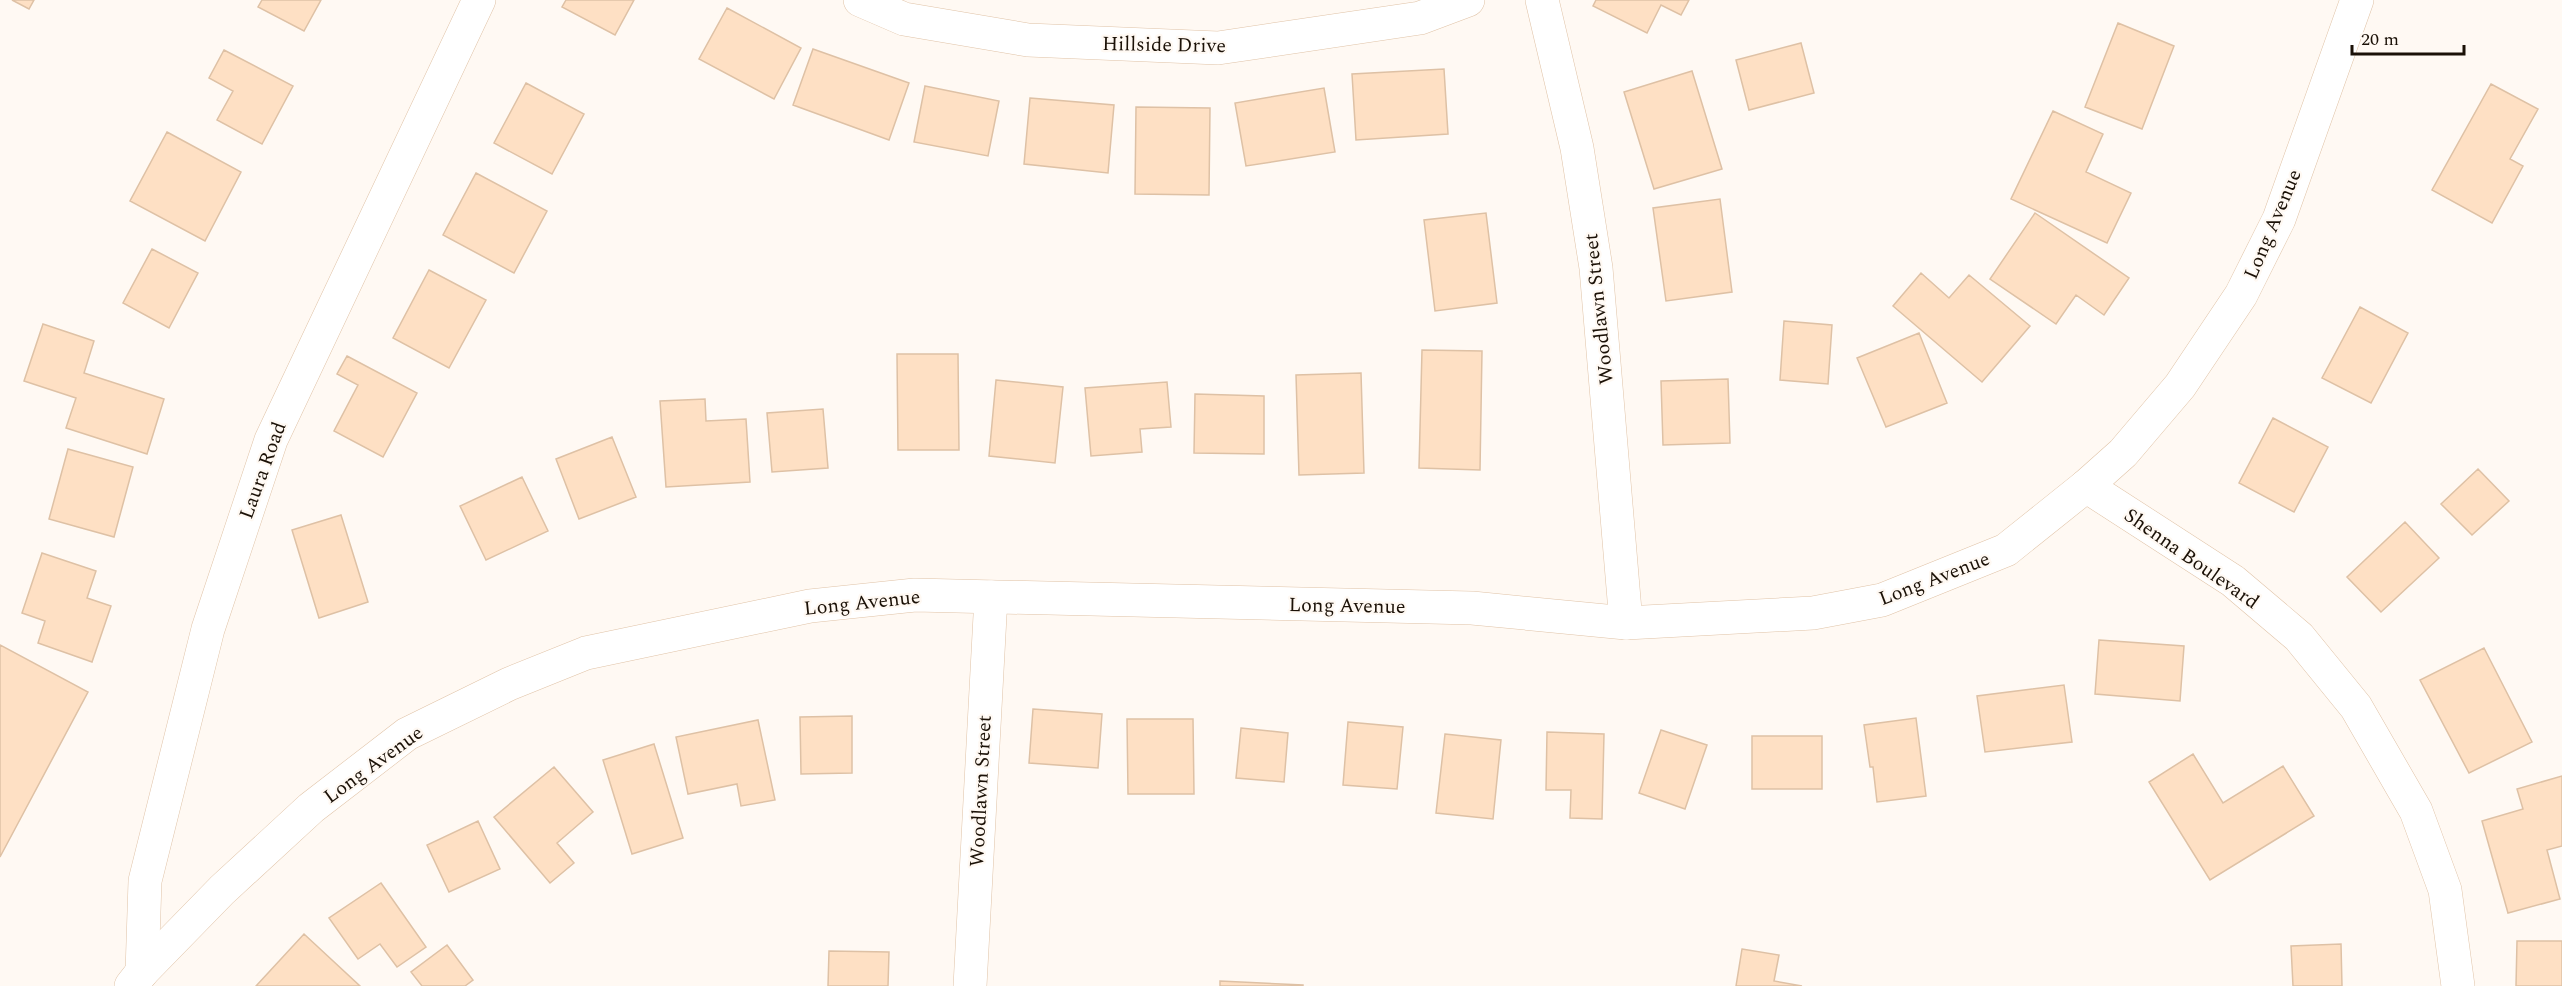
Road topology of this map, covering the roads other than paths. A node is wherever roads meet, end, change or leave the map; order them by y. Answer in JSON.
{"nodes":[{"id":1,"x":479,"y":0,"type":"edge"},
{"id":2,"x":860,"y":0,"type":"edge"},
{"id":3,"x":1468,"y":0,"type":"edge"},
{"id":4,"x":1542,"y":0,"type":"edge"},
{"id":5,"x":2357,"y":0,"type":"edge"},
{"id":6,"x":2086,"y":486,"type":"junction"},
{"id":7,"x":991,"y":597,"type":"junction"},
{"id":8,"x":1626,"y":623,"type":"junction"},
{"id":9,"x":136,"y":979,"type":"edge"},
{"id":10,"x":970,"y":986,"type":"edge"},
{"id":11,"x":2458,"y":986,"type":"edge"}],
"edges":[{"from":1,"to":9,"type":"street","name":"Laura Road"},
{"from":2,"to":3,"type":"street","name":"Hillside Drive"},
{"from":4,"to":8,"type":"street","name":"Woodlawn Street"},
{"from":5,"to":6,"type":"street","name":"Long Avenue"},
{"from":6,"to":8,"type":"street","name":"Long Avenue"},
{"from":6,"to":11,"type":"street","name":"Shenna Boulevard"},
{"from":7,"to":8,"type":"street","name":"Long Avenue"},
{"from":7,"to":9,"type":"street","name":"Long Avenue"},
{"from":7,"to":10,"type":"street","name":"Woodlawn Street"}]}
